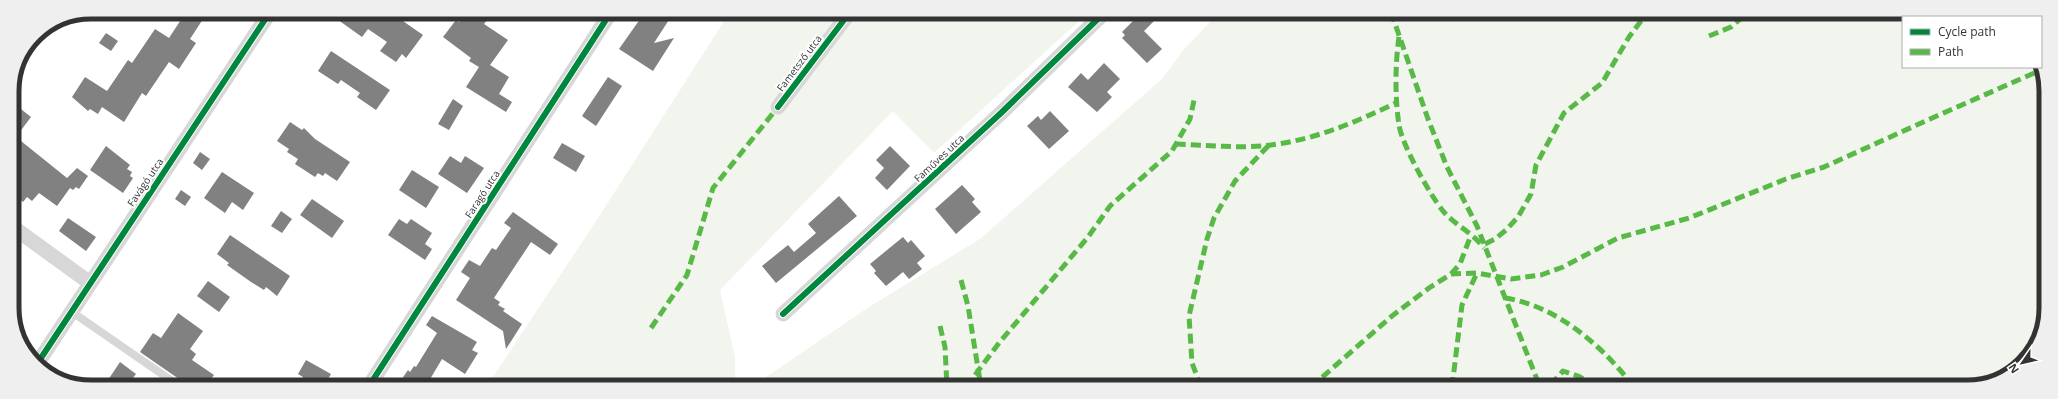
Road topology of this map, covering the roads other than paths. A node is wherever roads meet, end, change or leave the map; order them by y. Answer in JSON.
{"nodes":[{"id":1,"x":265,"y":19,"type":"edge"},
{"id":2,"x":606,"y":19,"type":"edge"},
{"id":3,"x":845,"y":19,"type":"edge"},
{"id":4,"x":1098,"y":19,"type":"edge"},
{"id":5,"x":778,"y":107,"type":"dead end"},
{"id":6,"x":19,"y":231,"type":"edge"},
{"id":7,"x":90,"y":283,"type":"junction"},
{"id":8,"x":72,"y":312,"type":"junction"},
{"id":9,"x":783,"y":314,"type":"dead end"},
{"id":10,"x":40,"y":359,"type":"edge"},
{"id":11,"x":171,"y":380,"type":"edge"},
{"id":12,"x":373,"y":380,"type":"edge"}],
"edges":[{"from":1,"to":7,"type":"street","name":"Favágó utca"},
{"from":2,"to":12,"type":"street","name":"Faragó utca"},
{"from":3,"to":5,"type":"street","name":"Fametsző utca"},
{"from":4,"to":9,"type":"street","name":"Faműves utca"},
{"from":6,"to":7,"type":"street"},
{"from":7,"to":8,"type":"street","name":"Favágó utca"},
{"from":8,"to":10,"type":"street","name":"Favágó utca"},
{"from":8,"to":11,"type":"lane"}]}
